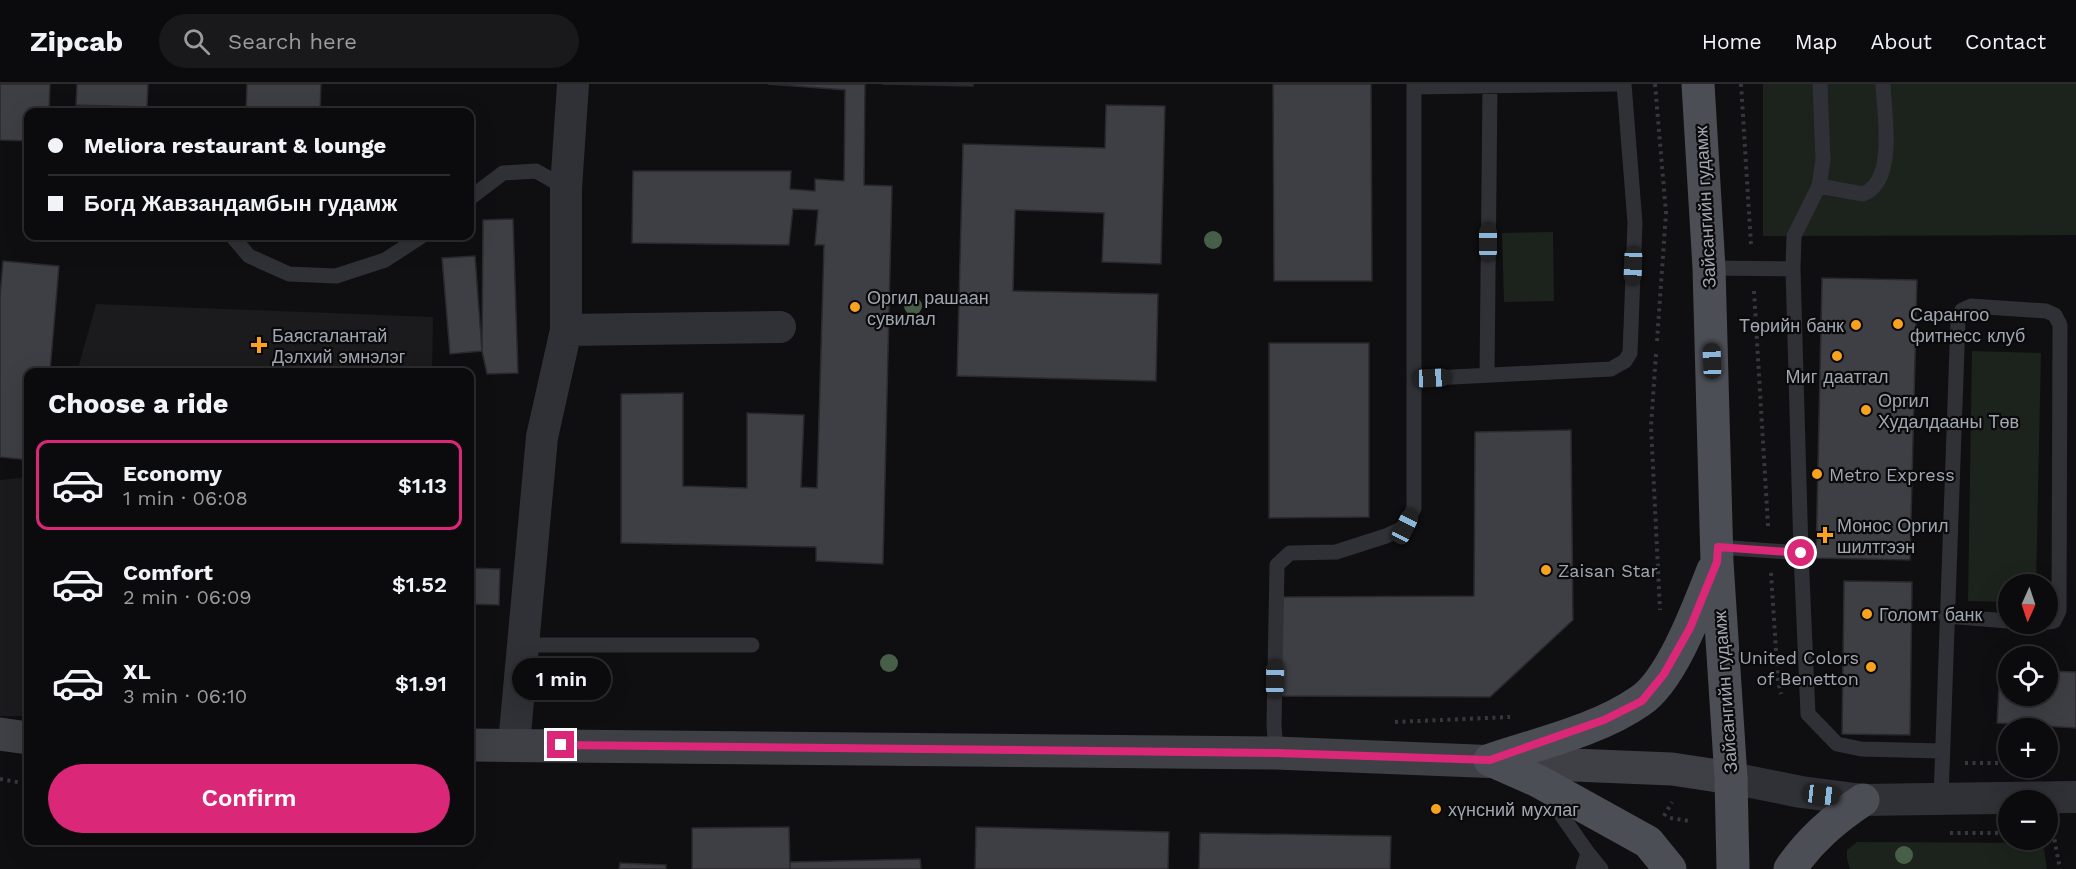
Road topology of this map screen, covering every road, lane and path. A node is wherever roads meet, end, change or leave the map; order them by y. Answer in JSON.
{"nodes":[{"id":1,"x":573,"y":84,"type":"edge"},
{"id":2,"x":1615,"y":84,"type":"edge"},
{"id":3,"x":1624,"y":84,"type":"edge"},
{"id":4,"x":1698,"y":84,"type":"edge"},
{"id":5,"x":1820,"y":84,"type":"edge"},
{"id":6,"x":1883,"y":84,"type":"edge"},
{"id":7,"x":1414,"y":86,"type":"edge"},
{"id":8,"x":1490,"y":86,"type":"junction"},
{"id":9,"x":1819,"y":186,"type":"junction"},
{"id":10,"x":566,"y":188,"type":"junction"},
{"id":11,"x":474,"y":195,"type":"edge"},
{"id":12,"x":235,"y":240,"type":"edge"},
{"id":13,"x":416,"y":240,"type":"edge"},
{"id":14,"x":1708,"y":268,"type":"junction"},
{"id":15,"x":1793,"y":269,"type":"junction"},
{"id":16,"x":780,"y":327,"type":"dead end"},
{"id":17,"x":566,"y":330,"type":"junction"},
{"id":18,"x":1487,"y":375,"type":"junction"},
{"id":19,"x":1414,"y":379,"type":"junction"},
{"id":20,"x":1801,"y":553,"type":"junction"},
{"id":21,"x":1717,"y":554,"type":"junction"},
{"id":22,"x":2058,"y":613,"type":"edge"},
{"id":23,"x":1946,"y":616,"type":"junction"},
{"id":24,"x":1998,"y":620,"type":"edge"},
{"id":25,"x":524,"y":645,"type":"junction"},
{"id":26,"x":752,"y":645,"type":"dead end"},
{"id":27,"x":0,"y":734,"type":"edge"},
{"id":28,"x":24,"y":737,"type":"edge"},
{"id":29,"x":514,"y":744,"type":"junction"},
{"id":30,"x":474,"y":745,"type":"edge"},
{"id":31,"x":1942,"y":751,"type":"junction"},
{"id":32,"x":1276,"y":753,"type":"junction"},
{"id":33,"x":1490,"y":760,"type":"junction"},
{"id":34,"x":1731,"y":778,"type":"junction"},
{"id":35,"x":0,"y":779,"type":"edge"},
{"id":36,"x":1538,"y":781,"type":"junction"},
{"id":37,"x":24,"y":783,"type":"edge"},
{"id":38,"x":2076,"y":797,"type":"edge"},
{"id":39,"x":1941,"y":798,"type":"junction"},
{"id":40,"x":1863,"y":800,"type":"junction"},
{"id":41,"x":1664,"y":816,"type":"dead end"},
{"id":42,"x":1689,"y":821,"type":"dead end"},
{"id":43,"x":1940,"y":833,"type":"dead end"},
{"id":44,"x":1998,"y":833,"type":"edge"},
{"id":45,"x":2056,"y":850,"type":"edge"},
{"id":46,"x":1588,"y":853,"type":"junction"},
{"id":47,"x":1583,"y":869,"type":"edge"},
{"id":48,"x":1601,"y":869,"type":"edge"},
{"id":49,"x":1670,"y":869,"type":"edge"},
{"id":50,"x":1733,"y":869,"type":"edge"},
{"id":51,"x":1790,"y":869,"type":"edge"},
{"id":52,"x":2060,"y":869,"type":"edge"}],
"edges":[{"from":1,"to":10,"type":"street"},
{"from":2,"to":8,"type":"lane"},
{"from":3,"to":18,"type":"lane"},
{"from":4,"to":14,"type":"main road","name":"Зайсангийн гудамж"},
{"from":5,"to":9,"type":"lane"},
{"from":6,"to":9,"type":"lane"},
{"from":7,"to":8,"type":"lane"},
{"from":7,"to":19,"type":"lane"},
{"from":8,"to":18,"type":"lane"},
{"from":9,"to":15,"type":"lane"},
{"from":10,"to":11,"type":"lane"},
{"from":10,"to":17,"type":"street"},
{"from":12,"to":13,"type":"lane"},
{"from":14,"to":15,"type":"lane"},
{"from":14,"to":21,"type":"main road","name":"Зайсангийн гудамж"},
{"from":15,"to":20,"type":"lane"},
{"from":16,"to":17,"type":"street"},
{"from":17,"to":25,"type":"street"},
{"from":18,"to":19,"type":"lane"},
{"from":19,"to":32,"type":"lane"},
{"from":20,"to":21,"type":"lane"},
{"from":20,"to":31,"type":"lane"},
{"from":21,"to":33,"type":"main road"},
{"from":21,"to":34,"type":"main road","name":"Зайсангийн гудамж"},
{"from":22,"to":23,"type":"lane"},
{"from":23,"to":24,"type":"lane"},
{"from":23,"to":31,"type":"lane"},
{"from":25,"to":26,"type":"lane"},
{"from":25,"to":29,"type":"street"},
{"from":27,"to":28,"type":"main road"},
{"from":29,"to":30,"type":"main road"},
{"from":29,"to":32,"type":"main road"},
{"from":31,"to":39,"type":"lane"},
{"from":32,"to":33,"type":"main road"},
{"from":33,"to":34,"type":"main road"},
{"from":33,"to":36,"type":"main road"},
{"from":34,"to":40,"type":"street"},
{"from":34,"to":50,"type":"main road","name":"Зайсангийн гудамж"},
{"from":35,"to":37,"type":"path"},
{"from":36,"to":46,"type":"lane"},
{"from":36,"to":49,"type":"main road"},
{"from":38,"to":39,"type":"street"},
{"from":39,"to":40,"type":"street"},
{"from":40,"to":51,"type":"main road"},
{"from":41,"to":42,"type":"path"},
{"from":43,"to":44,"type":"path"},
{"from":45,"to":52,"type":"path"},
{"from":46,"to":47,"type":"lane"},
{"from":46,"to":48,"type":"lane"}]}
